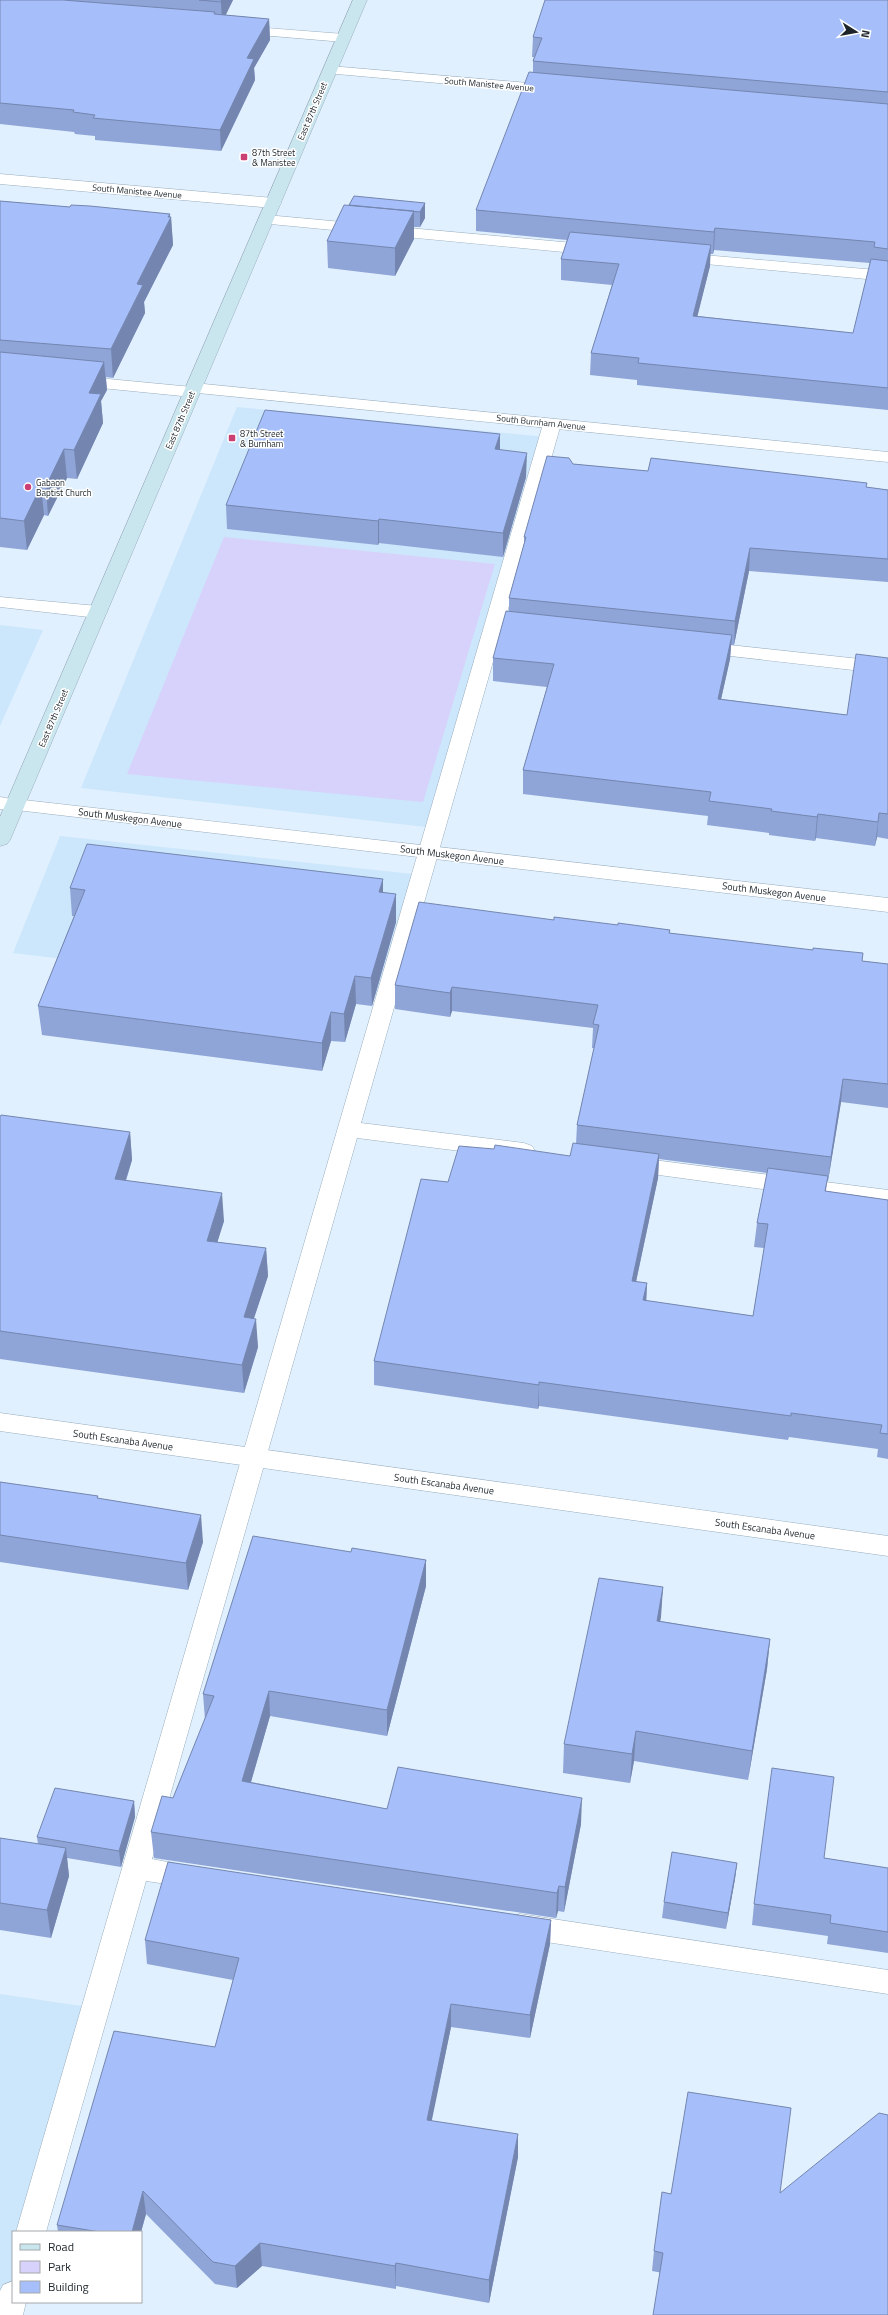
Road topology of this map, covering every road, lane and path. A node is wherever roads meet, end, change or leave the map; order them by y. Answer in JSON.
{"nodes":[{"id":1,"x":360,"y":0,"type":"edge"},
{"id":2,"x":222,"y":28,"type":"edge"},
{"id":3,"x":344,"y":38,"type":"junction"},
{"id":4,"x":330,"y":70,"type":"junction"},
{"id":5,"x":569,"y":91,"type":"edge"},
{"id":6,"x":0,"y":180,"type":"edge"},
{"id":7,"x":273,"y":203,"type":"junction"},
{"id":8,"x":266,"y":220,"type":"junction"},
{"id":9,"x":611,"y":252,"type":"edge"},
{"id":10,"x":666,"y":256,"type":"edge"},
{"id":11,"x":888,"y":276,"type":"edge"},
{"id":12,"x":63,"y":380,"type":"edge"},
{"id":13,"x":193,"y":390,"type":"junction"},
{"id":14,"x":552,"y":424,"type":"junction"},
{"id":15,"x":888,"y":457,"type":"edge"},
{"id":16,"x":0,"y":602,"type":"edge"},
{"id":17,"x":98,"y":612,"type":"junction"},
{"id":18,"x":683,"y":646,"type":"edge"},
{"id":19,"x":888,"y":668,"type":"edge"},
{"id":20,"x":8,"y":804,"type":"edge"},
{"id":21,"x":0,"y":840,"type":"edge"},
{"id":22,"x":428,"y":853,"type":"junction"},
{"id":23,"x":888,"y":905,"type":"edge"},
{"id":24,"x":349,"y":1129,"type":"junction"},
{"id":25,"x":547,"y":1154,"type":"edge"},
{"id":26,"x":610,"y":1162,"type":"edge"},
{"id":27,"x":888,"y":1198,"type":"edge"},
{"id":28,"x":0,"y":1422,"type":"edge"},
{"id":29,"x":254,"y":1458,"type":"junction"},
{"id":30,"x":888,"y":1546,"type":"edge"},
{"id":31,"x":136,"y":1868,"type":"junction"},
{"id":32,"x":222,"y":1881,"type":"edge"},
{"id":33,"x":496,"y":1923,"type":"edge"},
{"id":34,"x":888,"y":1982,"type":"edge"},
{"id":35,"x":31,"y":2231,"type":"edge"},
{"id":36,"x":12,"y":2299,"type":"edge"},
{"id":37,"x":8,"y":2315,"type":"edge"}],
"edges":[{"from":1,"to":3,"type":"main road","name":"East 87th Street"},
{"from":2,"to":3,"type":"street"},
{"from":3,"to":4,"type":"main road","name":"East 87th Street"},
{"from":4,"to":5,"type":"street","name":"South Manistee Avenue"},
{"from":4,"to":7,"type":"main road","name":"East 87th Street"},
{"from":6,"to":7,"type":"street","name":"South Manistee Avenue"},
{"from":7,"to":8,"type":"main road","name":"East 87th Street"},
{"from":8,"to":9,"type":"street"},
{"from":8,"to":13,"type":"main road","name":"East 87th Street"},
{"from":10,"to":11,"type":"street"},
{"from":12,"to":13,"type":"street","name":"South Burnham Avenue"},
{"from":13,"to":14,"type":"street","name":"South Burnham Avenue"},
{"from":13,"to":17,"type":"main road","name":"East 87th Street"},
{"from":14,"to":15,"type":"street","name":"South Burnham Avenue"},
{"from":14,"to":22,"type":"street"},
{"from":16,"to":17,"type":"street"},
{"from":17,"to":20,"type":"main road","name":"East 87th Street"},
{"from":18,"to":19,"type":"street"},
{"from":20,"to":21,"type":"main road","name":"East 87th Street"},
{"from":20,"to":22,"type":"street","name":"South Muskegon Avenue"},
{"from":22,"to":23,"type":"street","name":"South Muskegon Avenue"},
{"from":22,"to":24,"type":"street"},
{"from":24,"to":25,"type":"street"},
{"from":24,"to":29,"type":"street"},
{"from":26,"to":27,"type":"street"},
{"from":28,"to":29,"type":"street","name":"South Escanaba Avenue"},
{"from":29,"to":30,"type":"street","name":"South Escanaba Avenue"},
{"from":29,"to":31,"type":"street"},
{"from":31,"to":32,"type":"street"},
{"from":31,"to":35,"type":"street"},
{"from":33,"to":34,"type":"street"},
{"from":36,"to":37,"type":"street"}]}
